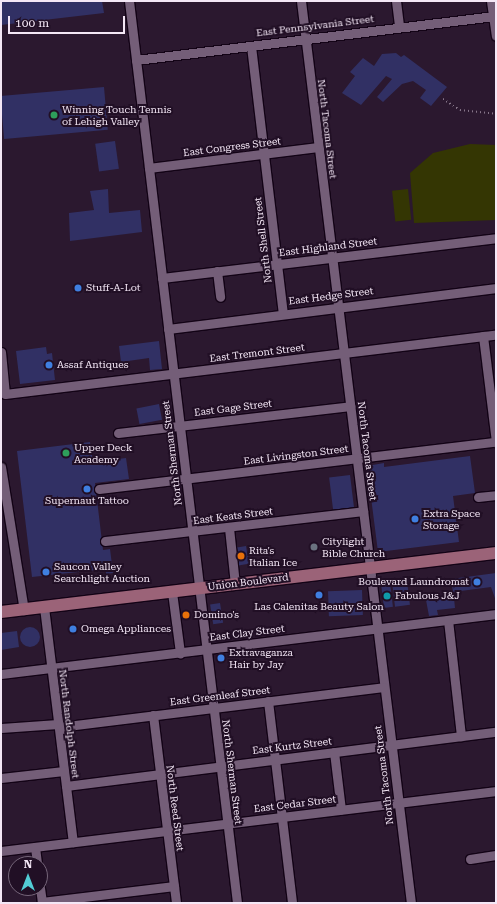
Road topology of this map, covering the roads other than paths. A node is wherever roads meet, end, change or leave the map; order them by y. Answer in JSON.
{"nodes":[{"id":1,"x":129,"y":1,"type":"edge"},
{"id":2,"x":301,"y":1,"type":"edge"},
{"id":3,"x":396,"y":1,"type":"edge"},
{"id":4,"x":491,"y":1,"type":"edge"},
{"id":5,"x":494,"y":16,"type":"edge"},
{"id":6,"x":399,"y":27,"type":"junction"},
{"id":7,"x":496,"y":36,"type":"edge"},
{"id":8,"x":305,"y":39,"type":"junction"},
{"id":9,"x":251,"y":46,"type":"junction"},
{"id":10,"x":136,"y":60,"type":"junction"},
{"id":11,"x":318,"y":147,"type":"junction"},
{"id":12,"x":264,"y":154,"type":"junction"},
{"id":13,"x":149,"y":168,"type":"junction"},
{"id":14,"x":496,"y":238,"type":"edge"},
{"id":15,"x":332,"y":257,"type":"junction"},
{"id":16,"x":277,"y":264,"type":"junction"},
{"id":17,"x":217,"y":271,"type":"junction"},
{"id":18,"x":162,"y":278,"type":"junction"},
{"id":19,"x":496,"y":288,"type":"edge"},
{"id":20,"x":220,"y":297,"type":"dead end"},
{"id":21,"x":337,"y":307,"type":"junction"},
{"id":22,"x":283,"y":313,"type":"junction"},
{"id":23,"x":168,"y":329,"type":"junction"},
{"id":24,"x":496,"y":335,"type":"edge"},
{"id":25,"x":483,"y":336,"type":"junction"},
{"id":26,"x":1,"y":352,"type":"edge"},
{"id":27,"x":343,"y":353,"type":"junction"},
{"id":28,"x":174,"y":374,"type":"junction"},
{"id":29,"x":493,"y":389,"type":"edge"},
{"id":30,"x":350,"y":406,"type":"junction"},
{"id":31,"x":180,"y":426,"type":"junction"},
{"id":32,"x":118,"y":433,"type":"dead end"},
{"id":33,"x":496,"y":442,"type":"edge"},
{"id":34,"x":357,"y":459,"type":"junction"},
{"id":35,"x":1,"y":467,"type":"edge"},
{"id":36,"x":186,"y":480,"type":"junction"},
{"id":37,"x":99,"y":489,"type":"dead end"},
{"id":38,"x":496,"y":495,"type":"edge"},
{"id":39,"x":478,"y":497,"type":"dead end"},
{"id":40,"x":363,"y":511,"type":"junction"},
{"id":41,"x":229,"y":528,"type":"junction"},
{"id":42,"x":192,"y":532,"type":"junction"},
{"id":43,"x":105,"y":541,"type":"dead end"},
{"id":44,"x":496,"y":553,"type":"edge"},
{"id":45,"x":370,"y":568,"type":"junction"},
{"id":46,"x":235,"y":584,"type":"junction"},
{"id":47,"x":199,"y":589,"type":"junction"},
{"id":48,"x":172,"y":592,"type":"junction"},
{"id":49,"x":44,"y":608,"type":"junction"},
{"id":50,"x":24,"y":610,"type":"junction"},
{"id":51,"x":1,"y":612,"type":"edge"},
{"id":52,"x":496,"y":614,"type":"edge"},
{"id":53,"x":448,"y":620,"type":"junction"},
{"id":54,"x":376,"y":629,"type":"junction"},
{"id":55,"x":206,"y":650,"type":"junction"},
{"id":56,"x":180,"y":653,"type":"junction"},
{"id":57,"x":51,"y":669,"type":"junction"},
{"id":58,"x":1,"y":674,"type":"edge"},
{"id":59,"x":384,"y":687,"type":"junction"},
{"id":60,"x":268,"y":701,"type":"junction"},
{"id":61,"x":213,"y":708,"type":"junction"},
{"id":62,"x":153,"y":715,"type":"junction"},
{"id":63,"x":58,"y":726,"type":"junction"},
{"id":64,"x":1,"y":728,"type":"edge"},
{"id":65,"x":496,"y":732,"type":"edge"},
{"id":66,"x":461,"y":736,"type":"junction"},
{"id":67,"x":391,"y":744,"type":"junction"},
{"id":68,"x":334,"y":752,"type":"junction"},
{"id":69,"x":275,"y":759,"type":"junction"},
{"id":70,"x":220,"y":766,"type":"junction"},
{"id":71,"x":64,"y":771,"type":"junction"},
{"id":72,"x":160,"y":774,"type":"junction"},
{"id":73,"x":1,"y":778,"type":"edge"},
{"id":74,"x":66,"y":786,"type":"junction"},
{"id":75,"x":496,"y":791,"type":"edge"},
{"id":76,"x":398,"y":803,"type":"junction"},
{"id":77,"x":341,"y":810,"type":"junction"},
{"id":78,"x":282,"y":817,"type":"junction"},
{"id":79,"x":228,"y":824,"type":"junction"},
{"id":80,"x":167,"y":831,"type":"junction"},
{"id":81,"x":73,"y":842,"type":"junction"},
{"id":82,"x":35,"y":847,"type":"junction"},
{"id":83,"x":1,"y":851,"type":"edge"},
{"id":84,"x":496,"y":855,"type":"edge"},
{"id":85,"x":36,"y":856,"type":"edge"},
{"id":86,"x":470,"y":858,"type":"dead end"},
{"id":87,"x":174,"y":886,"type":"junction"},
{"id":88,"x":42,"y":902,"type":"edge"},
{"id":89,"x":176,"y":903,"type":"edge"},
{"id":90,"x":237,"y":903,"type":"edge"},
{"id":91,"x":292,"y":903,"type":"edge"},
{"id":92,"x":411,"y":903,"type":"edge"}],
"edges":[{"from":1,"to":10,"type":"street","name":"North Sherman Street"},
{"from":2,"to":8,"type":"street","name":"North Tacoma Street"},
{"from":3,"to":6,"type":"street"},
{"from":4,"to":5,"type":"street"},
{"from":5,"to":6,"type":"street","name":"East Pennsylvania Street"},
{"from":5,"to":7,"type":"street"},
{"from":6,"to":8,"type":"street","name":"East Pennsylvania Street"},
{"from":8,"to":9,"type":"street","name":"East Pennsylvania Street"},
{"from":8,"to":11,"type":"street","name":"North Tacoma Street"},
{"from":9,"to":10,"type":"street","name":"East Pennsylvania Street"},
{"from":9,"to":12,"type":"street","name":"North Shell Street"},
{"from":10,"to":13,"type":"street","name":"North Sherman Street"},
{"from":11,"to":12,"type":"street","name":"East Congress Street"},
{"from":11,"to":15,"type":"street","name":"North Tacoma Street"},
{"from":12,"to":13,"type":"street","name":"East Congress Street"},
{"from":12,"to":16,"type":"street","name":"North Shell Street"},
{"from":13,"to":18,"type":"street","name":"North Sherman Street"},
{"from":14,"to":15,"type":"street","name":"East Highland Street"},
{"from":15,"to":16,"type":"street","name":"East Highland Street"},
{"from":15,"to":21,"type":"street","name":"North Tacoma Street"},
{"from":16,"to":17,"type":"street","name":"East Highland Street"},
{"from":16,"to":22,"type":"street","name":"North Shell Street"},
{"from":17,"to":18,"type":"street","name":"East Highland Street"},
{"from":17,"to":20,"type":"street"},
{"from":18,"to":23,"type":"street","name":"North Sherman Street"},
{"from":19,"to":21,"type":"street","name":"East Hedge Street"},
{"from":21,"to":22,"type":"street","name":"East Hedge Street"},
{"from":21,"to":27,"type":"street","name":"North Tacoma Street"},
{"from":22,"to":23,"type":"street","name":"East Hedge Street"},
{"from":23,"to":28,"type":"street","name":"North Sherman Street"},
{"from":24,"to":25,"type":"street","name":"East Tremont Street"},
{"from":25,"to":27,"type":"street","name":"East Tremont Street"},
{"from":25,"to":29,"type":"street"},
{"from":26,"to":28,"type":"street","name":"East Tremont Street"},
{"from":27,"to":28,"type":"street","name":"East Tremont Street"},
{"from":27,"to":30,"type":"street","name":"North Tacoma Street"},
{"from":28,"to":31,"type":"street","name":"North Sherman Street"},
{"from":29,"to":33,"type":"street"},
{"from":30,"to":31,"type":"street","name":"East Gage Street"},
{"from":30,"to":34,"type":"street","name":"North Tacoma Street"},
{"from":31,"to":32,"type":"street","name":"East Gage Street"},
{"from":31,"to":36,"type":"street","name":"North Sherman Street"},
{"from":33,"to":34,"type":"street","name":"East Livingston Street"},
{"from":34,"to":36,"type":"street","name":"East Livingston Street"},
{"from":34,"to":40,"type":"street","name":"North Tacoma Street"},
{"from":35,"to":50,"type":"street"},
{"from":36,"to":37,"type":"street","name":"East Livingston Street"},
{"from":36,"to":42,"type":"street","name":"North Sherman Street"},
{"from":38,"to":39,"type":"street"},
{"from":40,"to":41,"type":"street","name":"East Keats Street"},
{"from":40,"to":45,"type":"street","name":"North Tacoma Street"},
{"from":41,"to":42,"type":"street","name":"East Keats Street"},
{"from":41,"to":46,"type":"street"},
{"from":42,"to":43,"type":"street","name":"East Keats Street"},
{"from":42,"to":47,"type":"street","name":"North Sherman Street"},
{"from":44,"to":45,"type":"main road","name":"Union Boulevard"},
{"from":45,"to":46,"type":"main road","name":"Union Boulevard"},
{"from":45,"to":54,"type":"street","name":"North Tacoma Street"},
{"from":46,"to":47,"type":"main road","name":"Union Boulevard"},
{"from":47,"to":48,"type":"main road","name":"Union Boulevard"},
{"from":47,"to":55,"type":"street","name":"North Sherman Street"},
{"from":48,"to":49,"type":"main road","name":"Union Boulevard"},
{"from":48,"to":56,"type":"street"},
{"from":49,"to":50,"type":"main road","name":"Union Boulevard"},
{"from":49,"to":57,"type":"street","name":"North Randolph Street"},
{"from":50,"to":51,"type":"main road","name":"Union Boulevard"},
{"from":52,"to":53,"type":"street","name":"East Clay Street"},
{"from":53,"to":54,"type":"street","name":"East Clay Street"},
{"from":53,"to":66,"type":"street"},
{"from":54,"to":55,"type":"street","name":"East Clay Street"},
{"from":54,"to":59,"type":"street","name":"North Tacoma Street"},
{"from":55,"to":56,"type":"street","name":"East Clay Street"},
{"from":55,"to":61,"type":"street","name":"North Sherman Street"},
{"from":56,"to":57,"type":"street","name":"East Clay Street"},
{"from":57,"to":58,"type":"street","name":"East Clay Street"},
{"from":57,"to":63,"type":"street","name":"North Randolph Street"},
{"from":59,"to":60,"type":"street","name":"East Greenleaf Street"},
{"from":59,"to":67,"type":"street","name":"North Tacoma Street"},
{"from":60,"to":61,"type":"street","name":"East Greenleaf Street"},
{"from":60,"to":69,"type":"street"},
{"from":61,"to":62,"type":"street","name":"East Greenleaf Street"},
{"from":61,"to":70,"type":"street","name":"North Sherman Street"},
{"from":62,"to":63,"type":"street","name":"East Greenleaf Street"},
{"from":62,"to":72,"type":"street","name":"North Reed Street"},
{"from":63,"to":64,"type":"street","name":"East Greenleaf Street"},
{"from":63,"to":71,"type":"street","name":"North Randolph Street"},
{"from":65,"to":66,"type":"street","name":"East Kurtz Street"},
{"from":66,"to":67,"type":"street","name":"East Kurtz Street"},
{"from":67,"to":68,"type":"street","name":"East Kurtz Street"},
{"from":67,"to":76,"type":"street","name":"North Tacoma Street"},
{"from":68,"to":69,"type":"street","name":"East Kurtz Street"},
{"from":68,"to":77,"type":"street"},
{"from":69,"to":70,"type":"street","name":"East Kurtz Street"},
{"from":69,"to":78,"type":"street"},
{"from":70,"to":72,"type":"street","name":"East Kurtz Street"},
{"from":70,"to":79,"type":"street","name":"North Sherman Street"},
{"from":71,"to":73,"type":"street"},
{"from":71,"to":74,"type":"street","name":"North Randolph Street"},
{"from":72,"to":74,"type":"street","name":"East Kurtz Street"},
{"from":72,"to":80,"type":"street","name":"North Reed Street"},
{"from":74,"to":81,"type":"street","name":"North Randolph Street"},
{"from":75,"to":76,"type":"street","name":"East Cedar Street"},
{"from":76,"to":77,"type":"street","name":"East Cedar Street"},
{"from":76,"to":92,"type":"street","name":"North Tacoma Street"},
{"from":77,"to":78,"type":"street","name":"East Cedar Street"},
{"from":78,"to":79,"type":"street","name":"East Cedar Street"},
{"from":78,"to":91,"type":"street"},
{"from":79,"to":80,"type":"street","name":"East Cedar Street"},
{"from":79,"to":90,"type":"street","name":"North Sherman Street"},
{"from":80,"to":81,"type":"street","name":"East Cedar Street"},
{"from":80,"to":87,"type":"street","name":"North Reed Street"},
{"from":81,"to":82,"type":"street","name":"East Cedar Street"},
{"from":82,"to":83,"type":"street","name":"East Cedar Street"},
{"from":82,"to":85,"type":"street"},
{"from":84,"to":86,"type":"street"},
{"from":87,"to":88,"type":"street"},
{"from":87,"to":89,"type":"street","name":"North Reed Street"}]}
